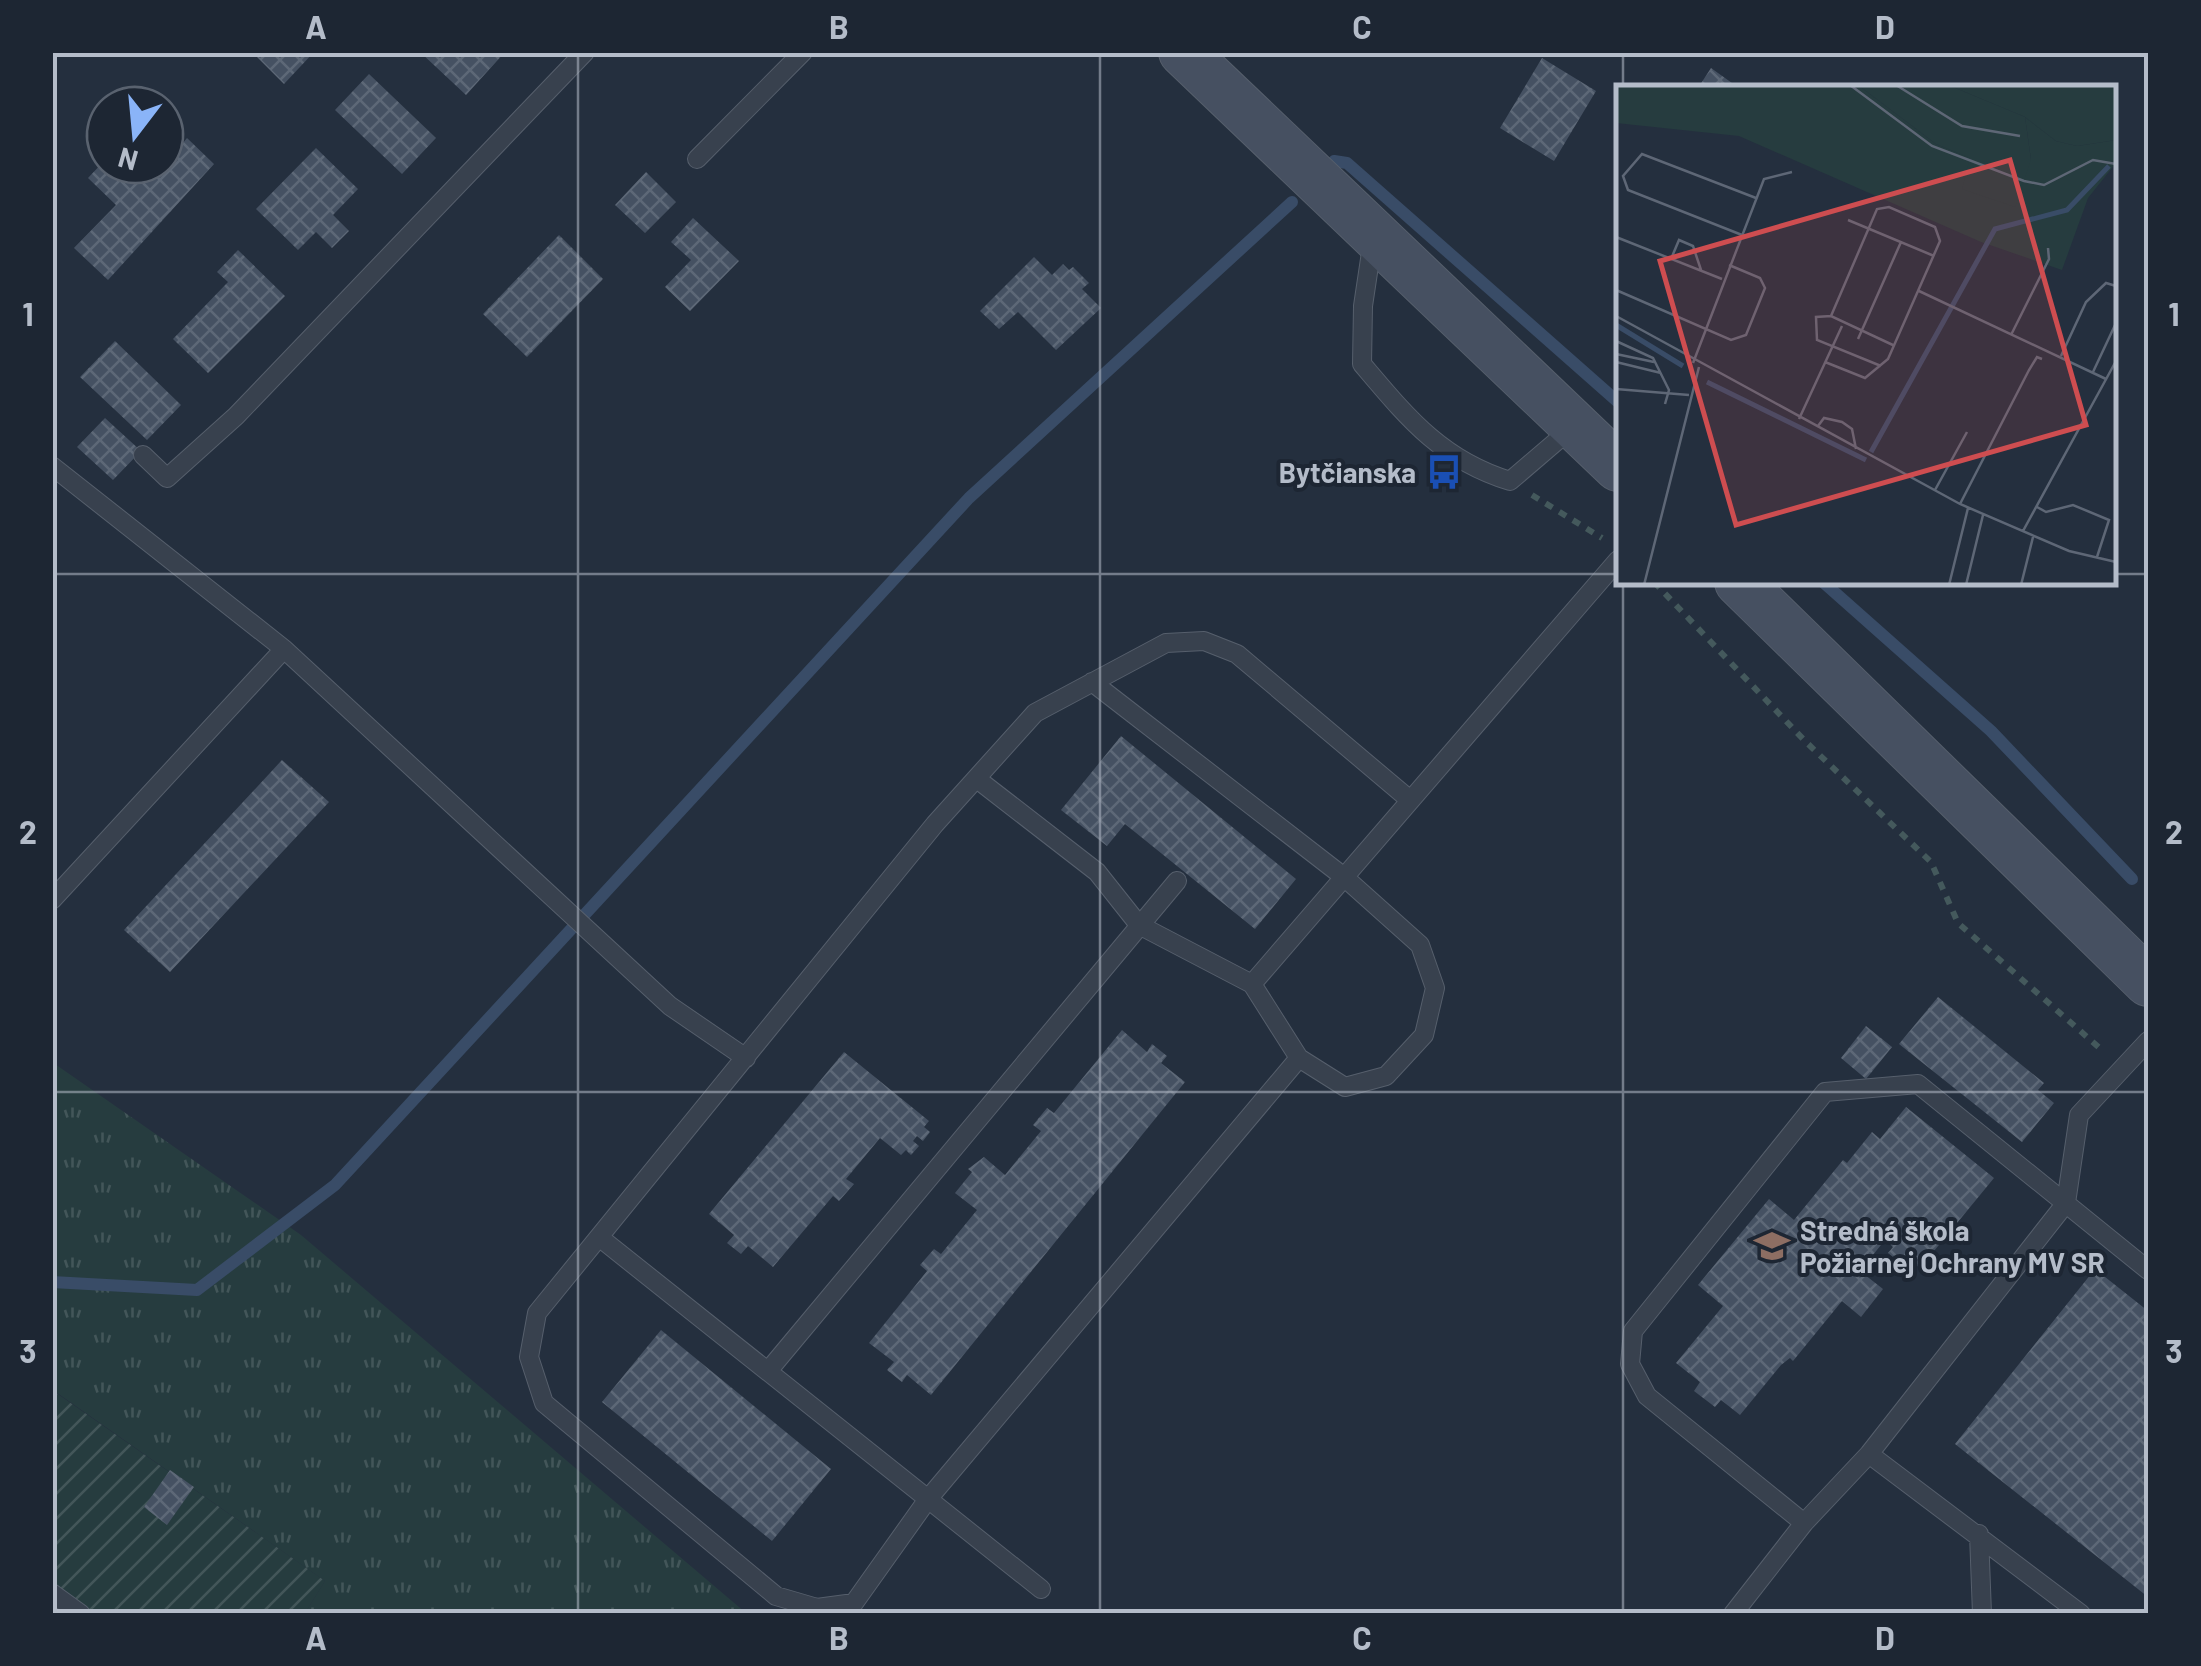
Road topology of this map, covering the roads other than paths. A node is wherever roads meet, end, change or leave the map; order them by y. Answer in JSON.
{"nodes":[{"id":1,"x":585,"y":52,"type":"edge"},
{"id":2,"x":803,"y":52,"type":"edge"},
{"id":3,"x":1184,"y":52,"type":"edge"},
{"id":4,"x":698,"y":159,"type":"dead end"},
{"id":5,"x":1374,"y":234,"type":"junction"},
{"id":6,"x":1576,"y":425,"type":"junction"},
{"id":7,"x":143,"y":455,"type":"dead end"},
{"id":8,"x":1616,"y":465,"type":"edge"},
{"id":9,"x":52,"y":466,"type":"edge"},
{"id":10,"x":1616,"y":562,"type":"edge"},
{"id":11,"x":1742,"y":585,"type":"edge"},
{"id":12,"x":284,"y":649,"type":"junction"},
{"id":13,"x":1092,"y":682,"type":"junction"},
{"id":14,"x":977,"y":779,"type":"junction"},
{"id":15,"x":1410,"y":800,"type":"junction"},
{"id":16,"x":1344,"y":877,"type":"junction"},
{"id":17,"x":1177,"y":880,"type":"dead end"},
{"id":18,"x":52,"y":900,"type":"edge"},
{"id":19,"x":1140,"y":925,"type":"junction"},
{"id":20,"x":2148,"y":981,"type":"edge"},
{"id":21,"x":1252,"y":984,"type":"junction"},
{"id":22,"x":2148,"y":1041,"type":"edge"},
{"id":23,"x":746,"y":1058,"type":"junction"},
{"id":24,"x":1299,"y":1058,"type":"junction"},
{"id":25,"x":2066,"y":1203,"type":"junction"},
{"id":26,"x":599,"y":1236,"type":"junction"},
{"id":27,"x":2148,"y":1270,"type":"edge"},
{"id":28,"x":768,"y":1371,"type":"junction"},
{"id":29,"x":1869,"y":1454,"type":"junction"},
{"id":30,"x":928,"y":1499,"type":"junction"},
{"id":31,"x":1804,"y":1522,"type":"junction"},
{"id":32,"x":1979,"y":1534,"type":"junction"},
{"id":33,"x":1041,"y":1589,"type":"dead end"},
{"id":34,"x":52,"y":1593,"type":"edge"},
{"id":35,"x":81,"y":1614,"type":"edge"},
{"id":36,"x":1733,"y":1614,"type":"edge"},
{"id":37,"x":1982,"y":1614,"type":"edge"},
{"id":38,"x":2081,"y":1614,"type":"edge"}],
"edges":[{"from":1,"to":7,"type":"lane"},
{"from":2,"to":4,"type":"lane"},
{"from":3,"to":5,"type":"main road"},
{"from":5,"to":6,"type":"main road"},
{"from":5,"to":6,"type":"lane"},
{"from":6,"to":8,"type":"main road"},
{"from":9,"to":12,"type":"lane"},
{"from":10,"to":15,"type":"lane"},
{"from":11,"to":20,"type":"main road"},
{"from":12,"to":18,"type":"lane"},
{"from":12,"to":23,"type":"lane"},
{"from":13,"to":14,"type":"lane"},
{"from":13,"to":15,"type":"lane"},
{"from":13,"to":16,"type":"lane"},
{"from":14,"to":19,"type":"lane"},
{"from":14,"to":23,"type":"lane"},
{"from":15,"to":16,"type":"lane"},
{"from":16,"to":21,"type":"lane"},
{"from":16,"to":24,"type":"lane"},
{"from":17,"to":19,"type":"lane"},
{"from":19,"to":21,"type":"lane"},
{"from":19,"to":28,"type":"lane"},
{"from":21,"to":24,"type":"lane"},
{"from":22,"to":25,"type":"lane"},
{"from":23,"to":26,"type":"lane"},
{"from":24,"to":30,"type":"lane"},
{"from":25,"to":27,"type":"lane"},
{"from":25,"to":29,"type":"lane"},
{"from":25,"to":31,"type":"lane"},
{"from":26,"to":28,"type":"lane"},
{"from":26,"to":30,"type":"lane"},
{"from":28,"to":30,"type":"lane"},
{"from":29,"to":31,"type":"lane"},
{"from":29,"to":32,"type":"lane"},
{"from":30,"to":33,"type":"lane"},
{"from":31,"to":36,"type":"lane"},
{"from":32,"to":37,"type":"lane"},
{"from":32,"to":38,"type":"lane"},
{"from":34,"to":35,"type":"lane"}]}
